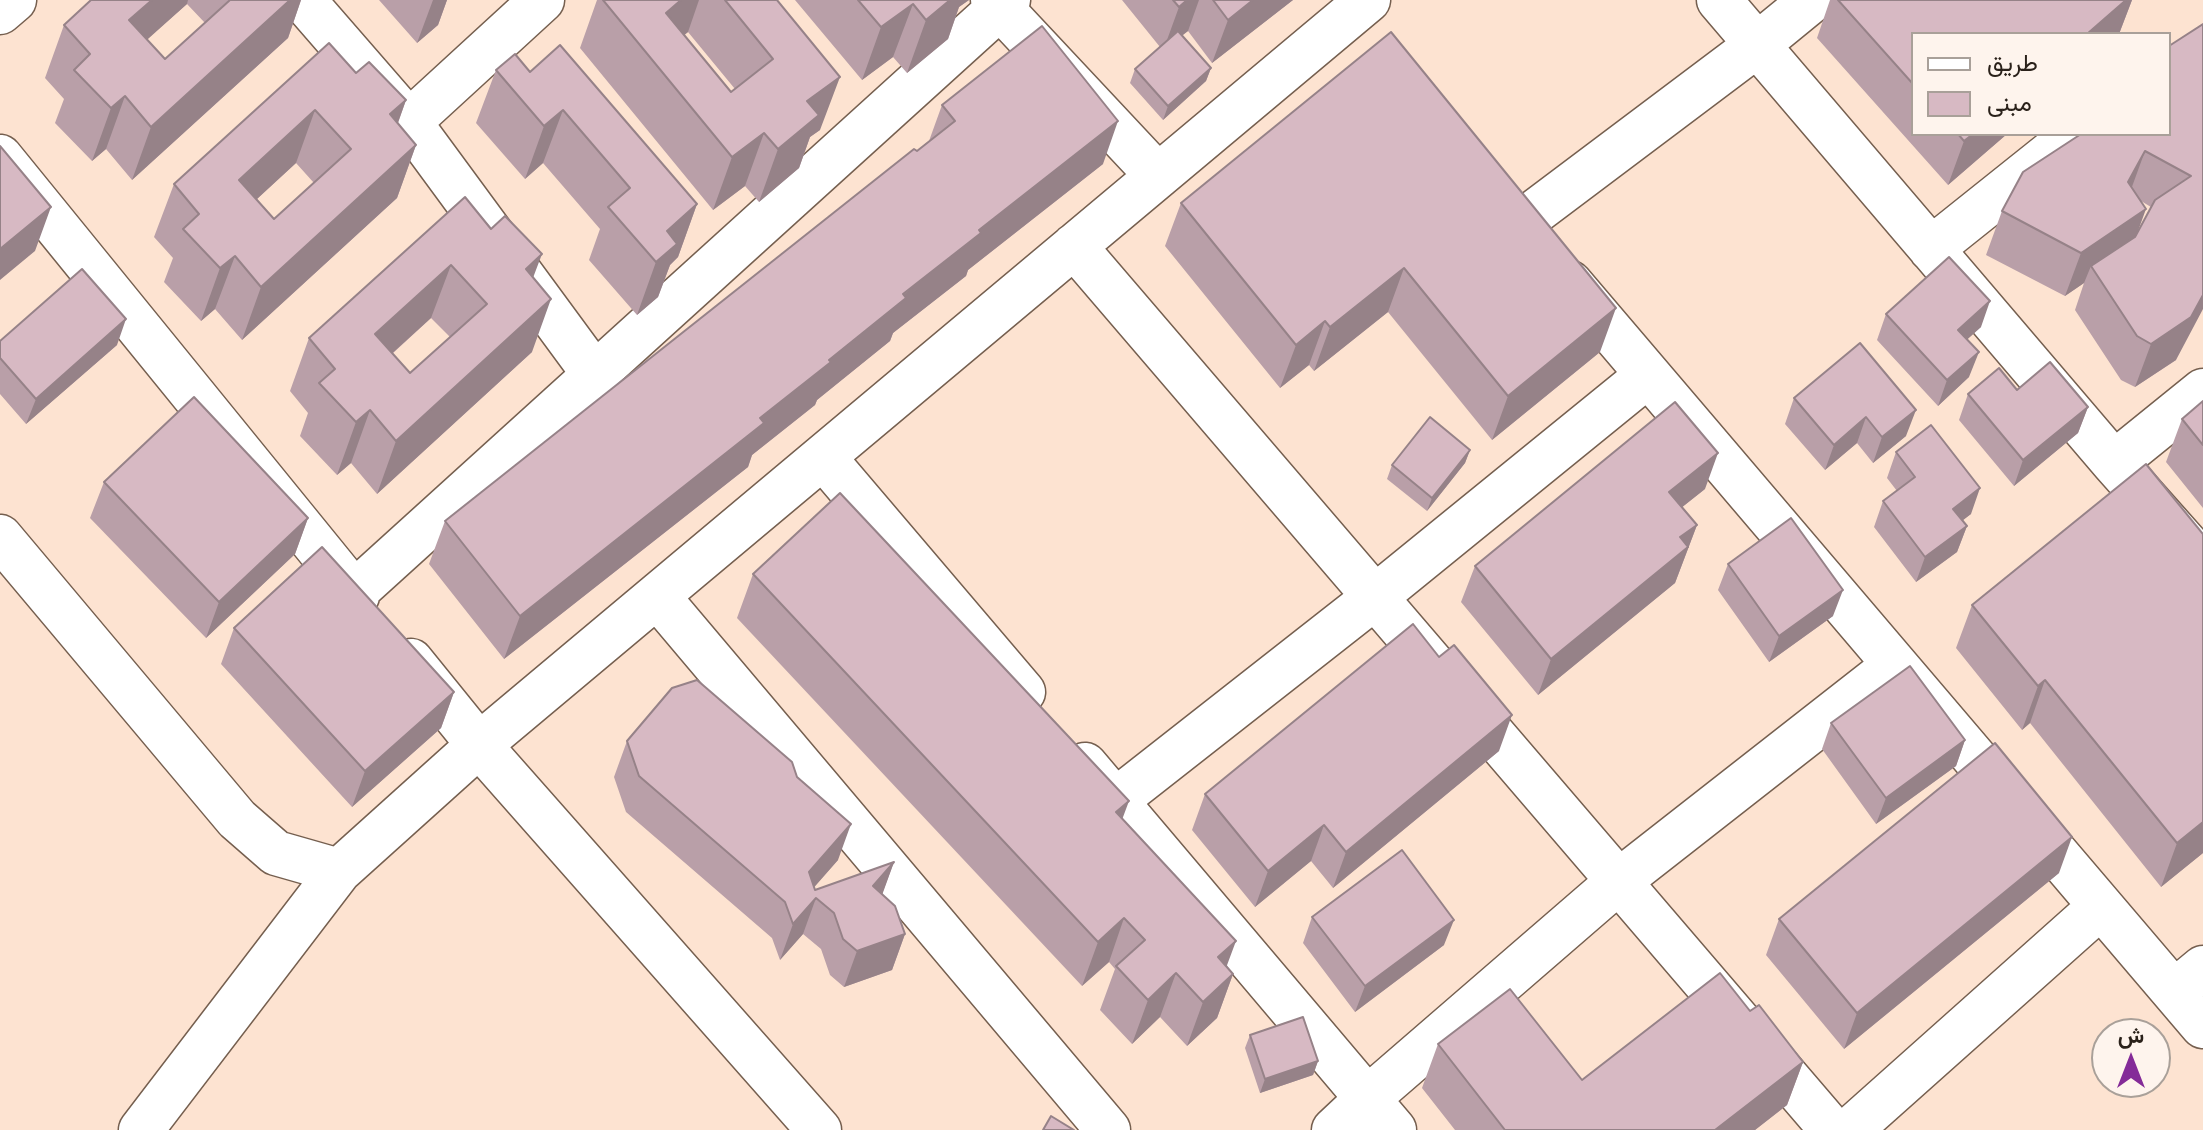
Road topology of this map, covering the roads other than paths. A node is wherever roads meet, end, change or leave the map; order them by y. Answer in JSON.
{"nodes":[{"id":1,"x":14,"y":0,"type":"edge"},
{"id":2,"x":303,"y":0,"type":"edge"},
{"id":3,"x":542,"y":0,"type":"edge"},
{"id":4,"x":1719,"y":0,"type":"edge"},
{"id":5,"x":1812,"y":0,"type":"edge"},
{"id":6,"x":1000,"y":2,"type":"edge"},
{"id":7,"x":0,"y":12,"type":"edge"},
{"id":8,"x":1360,"y":21,"type":"edge"},
{"id":9,"x":1757,"y":45,"type":"junction"},
{"id":10,"x":409,"y":122,"type":"junction"},
{"id":11,"x":2072,"y":136,"type":"edge"},
{"id":12,"x":0,"y":157,"type":"edge"},
{"id":13,"x":1158,"y":176,"type":"junction"},
{"id":14,"x":1074,"y":246,"type":"junction"},
{"id":15,"x":1931,"y":249,"type":"junction"},
{"id":16,"x":595,"y":375,"type":"junction"},
{"id":17,"x":1648,"y":375,"type":"junction"},
{"id":18,"x":2203,"y":391,"type":"edge"},
{"id":19,"x":823,"y":457,"type":"junction"},
{"id":20,"x":2114,"y":463,"type":"junction"},
{"id":21,"x":0,"y":537,"type":"edge"},
{"id":22,"x":2203,"y":563,"type":"edge"},
{"id":23,"x":355,"y":592,"type":"junction"},
{"id":24,"x":657,"y":596,"type":"junction"},
{"id":25,"x":1375,"y":597,"type":"junction"},
{"id":26,"x":1895,"y":665,"type":"junction"},
{"id":27,"x":479,"y":745,"type":"junction"},
{"id":28,"x":1115,"y":801,"type":"junction"},
{"id":29,"x":339,"y":871,"type":"junction"},
{"id":30,"x":1619,"y":881,"type":"junction"},
{"id":31,"x":2100,"y":907,"type":"junction"},
{"id":32,"x":2188,"y":980,"type":"edge"},
{"id":33,"x":2203,"y":1026,"type":"edge"},
{"id":34,"x":1380,"y":1114,"type":"edge"},
{"id":35,"x":141,"y":1130,"type":"edge"},
{"id":36,"x":819,"y":1130,"type":"edge"},
{"id":37,"x":1108,"y":1130,"type":"edge"},
{"id":38,"x":1334,"y":1130,"type":"edge"},
{"id":39,"x":1832,"y":1130,"type":"edge"},
{"id":40,"x":1850,"y":1130,"type":"edge"}],
"edges":[{"from":1,"to":7,"type":"street"},
{"from":2,"to":10,"type":"street"},
{"from":3,"to":10,"type":"street"},
{"from":4,"to":9,"type":"street"},
{"from":5,"to":9,"type":"street"},
{"from":6,"to":13,"type":"street"},
{"from":6,"to":16,"type":"street"},
{"from":8,"to":13,"type":"street"},
{"from":9,"to":15,"type":"street"},
{"from":9,"to":17,"type":"street"},
{"from":10,"to":16,"type":"street"},
{"from":11,"to":15,"type":"street"},
{"from":12,"to":23,"type":"street"},
{"from":13,"to":14,"type":"street"},
{"from":14,"to":19,"type":"street"},
{"from":14,"to":25,"type":"street"},
{"from":15,"to":20,"type":"street"},
{"from":16,"to":23,"type":"street"},
{"from":17,"to":25,"type":"street"},
{"from":17,"to":26,"type":"street"},
{"from":18,"to":20,"type":"street"},
{"from":19,"to":24,"type":"street"},
{"from":19,"to":28,"type":"street"},
{"from":20,"to":22,"type":"street"},
{"from":21,"to":29,"type":"street"},
{"from":23,"to":27,"type":"street"},
{"from":24,"to":27,"type":"street"},
{"from":24,"to":37,"type":"street"},
{"from":25,"to":28,"type":"street"},
{"from":25,"to":30,"type":"street"},
{"from":26,"to":30,"type":"street"},
{"from":26,"to":31,"type":"street"},
{"from":27,"to":29,"type":"street"},
{"from":27,"to":36,"type":"street"},
{"from":28,"to":34,"type":"street"},
{"from":29,"to":35,"type":"street"},
{"from":30,"to":34,"type":"street"},
{"from":30,"to":39,"type":"street"},
{"from":31,"to":32,"type":"street"},
{"from":31,"to":40,"type":"street"},
{"from":32,"to":33,"type":"street"},
{"from":34,"to":38,"type":"street"}]}
